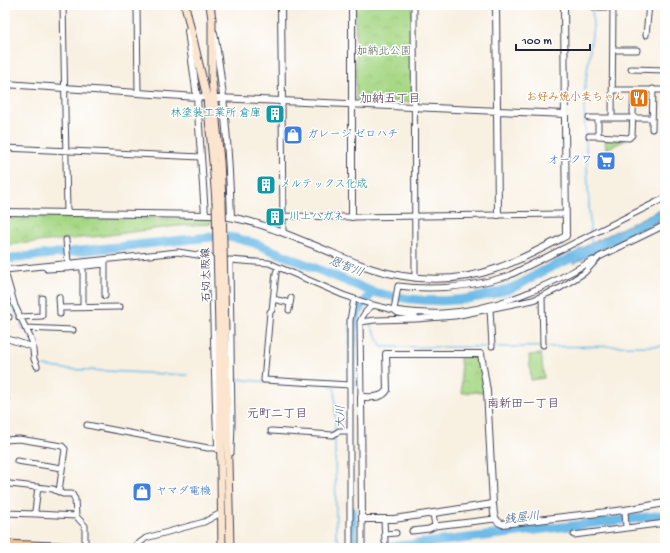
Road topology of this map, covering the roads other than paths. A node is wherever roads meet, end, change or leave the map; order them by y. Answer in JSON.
{"nodes":[{"id":1,"x":63,"y":5,"type":"edge"},
{"id":2,"x":137,"y":5,"type":"edge"},
{"id":3,"x":185,"y":5,"type":"edge"},
{"id":4,"x":210,"y":5,"type":"edge"},
{"id":5,"x":281,"y":5,"type":"edge"},
{"id":6,"x":352,"y":5,"type":"edge"},
{"id":7,"x":414,"y":5,"type":"edge"},
{"id":8,"x":496,"y":5,"type":"edge"},
{"id":9,"x":564,"y":5,"type":"edge"},
{"id":10,"x":648,"y":5,"type":"edge"},
{"id":11,"x":613,"y":6,"type":"edge"},
{"id":12,"x":594,"y":7,"type":"dead end"},
{"id":13,"x":186,"y":15,"type":"junction"},
{"id":14,"x":212,"y":19,"type":"junction"},
{"id":15,"x":646,"y":35,"type":"dead end"},
{"id":16,"x":613,"y":50,"type":"junction"},
{"id":17,"x":637,"y":50,"type":"dead end"},
{"id":18,"x":631,"y":69,"type":"dead end"},
{"id":19,"x":665,"y":70,"type":"edge"},
{"id":20,"x":5,"y":84,"type":"edge"},
{"id":21,"x":65,"y":88,"type":"junction"},
{"id":22,"x":613,"y":90,"type":"junction"},
{"id":23,"x":634,"y":90,"type":"junction"},
{"id":24,"x":653,"y":90,"type":"junction"},
{"id":25,"x":665,"y":90,"type":"edge"},
{"id":26,"x":138,"y":93,"type":"junction"},
{"id":27,"x":197,"y":97,"type":"junction"},
{"id":28,"x":211,"y":98,"type":"junction"},
{"id":29,"x":224,"y":98,"type":"junction"},
{"id":30,"x":282,"y":101,"type":"junction"},
{"id":31,"x":352,"y":104,"type":"junction"},
{"id":32,"x":415,"y":107,"type":"junction"},
{"id":33,"x":496,"y":111,"type":"junction"},
{"id":34,"x":565,"y":114,"type":"junction"},
{"id":35,"x":633,"y":117,"type":"junction"},
{"id":36,"x":589,"y":118,"type":"dead end"},
{"id":37,"x":598,"y":118,"type":"junction"},
{"id":38,"x":612,"y":118,"type":"junction"},
{"id":39,"x":652,"y":118,"type":"junction"},
{"id":40,"x":652,"y":129,"type":"dead end"},
{"id":41,"x":589,"y":136,"type":"dead end"},
{"id":42,"x":598,"y":136,"type":"junction"},
{"id":43,"x":5,"y":148,"type":"edge"},
{"id":44,"x":65,"y":150,"type":"junction"},
{"id":45,"x":201,"y":157,"type":"junction"},
{"id":46,"x":665,"y":198,"type":"edge"},
{"id":47,"x":5,"y":212,"type":"edge"},
{"id":48,"x":67,"y":213,"type":"junction"},
{"id":49,"x":565,"y":214,"type":"junction"},
{"id":50,"x":205,"y":215,"type":"junction"},
{"id":51,"x":498,"y":215,"type":"junction"},
{"id":52,"x":283,"y":216,"type":"junction"},
{"id":53,"x":416,"y":216,"type":"junction"},
{"id":54,"x":231,"y":217,"type":"junction"},
{"id":55,"x":352,"y":217,"type":"junction"},
{"id":56,"x":665,"y":225,"type":"edge"},
{"id":57,"x":283,"y":232,"type":"junction"},
{"id":58,"x":66,"y":240,"type":"dead end"},
{"id":59,"x":211,"y":257,"type":"junction"},
{"id":60,"x":599,"y":257,"type":"junction"},
{"id":61,"x":230,"y":260,"type":"junction"},
{"id":62,"x":105,"y":262,"type":"junction"},
{"id":63,"x":68,"y":263,"type":"junction"},
{"id":64,"x":83,"y":267,"type":"junction"},
{"id":65,"x":278,"y":267,"type":"junction"},
{"id":66,"x":26,"y":268,"type":"junction"},
{"id":67,"x":5,"y":272,"type":"edge"},
{"id":68,"x":415,"y":278,"type":"junction"},
{"id":69,"x":105,"y":296,"type":"dead end"},
{"id":70,"x":542,"y":296,"type":"junction"},
{"id":71,"x":60,"y":297,"type":"dead end"},
{"id":72,"x":42,"y":298,"type":"dead end"},
{"id":73,"x":273,"y":299,"type":"junction"},
{"id":74,"x":354,"y":299,"type":"junction"},
{"id":75,"x":373,"y":305,"type":"junction"},
{"id":76,"x":83,"y":307,"type":"junction"},
{"id":77,"x":120,"y":307,"type":"dead end"},
{"id":78,"x":60,"y":308,"type":"junction"},
{"id":79,"x":490,"y":309,"type":"junction"},
{"id":80,"x":289,"y":310,"type":"dead end"},
{"id":81,"x":394,"y":310,"type":"junction"},
{"id":82,"x":60,"y":314,"type":"dead end"},
{"id":83,"x":19,"y":317,"type":"junction"},
{"id":84,"x":416,"y":319,"type":"junction"},
{"id":85,"x":360,"y":322,"type":"junction"},
{"id":86,"x":25,"y":328,"type":"junction"},
{"id":87,"x":73,"y":330,"type":"dead end"},
{"id":88,"x":5,"y":338,"type":"edge"},
{"id":89,"x":543,"y":345,"type":"dead end"},
{"id":90,"x":492,"y":346,"type":"dead end"},
{"id":91,"x":33,"y":347,"type":"junction"},
{"id":92,"x":37,"y":366,"type":"dead end"},
{"id":93,"x":350,"y":385,"type":"junction"},
{"id":94,"x":361,"y":397,"type":"junction"},
{"id":95,"x":88,"y":425,"type":"dead end"},
{"id":96,"x":271,"y":431,"type":"dead end"},
{"id":97,"x":350,"y":431,"type":"junction"},
{"id":98,"x":5,"y":440,"type":"edge"},
{"id":99,"x":218,"y":448,"type":"junction"},
{"id":100,"x":17,"y":461,"type":"dead end"},
{"id":101,"x":62,"y":468,"type":"junction"},
{"id":102,"x":225,"y":469,"type":"junction"},
{"id":103,"x":5,"y":482,"type":"edge"},
{"id":104,"x":38,"y":487,"type":"junction"},
{"id":105,"x":59,"y":492,"type":"junction"},
{"id":106,"x":665,"y":503,"type":"edge"},
{"id":107,"x":493,"y":504,"type":"junction"},
{"id":108,"x":625,"y":510,"type":"junction"},
{"id":109,"x":5,"y":513,"type":"edge"},
{"id":110,"x":221,"y":513,"type":"junction"},
{"id":111,"x":433,"y":513,"type":"junction"},
{"id":112,"x":36,"y":514,"type":"junction"},
{"id":113,"x":76,"y":516,"type":"junction"},
{"id":114,"x":362,"y":519,"type":"junction"},
{"id":115,"x":384,"y":519,"type":"junction"},
{"id":116,"x":495,"y":519,"type":"junction"},
{"id":117,"x":665,"y":522,"type":"edge"},
{"id":118,"x":435,"y":526,"type":"junction"},
{"id":119,"x":626,"y":528,"type":"junction"},
{"id":120,"x":412,"y":531,"type":"dead end"},
{"id":121,"x":396,"y":533,"type":"dead end"},
{"id":122,"x":385,"y":534,"type":"junction"},
{"id":123,"x":574,"y":534,"type":"dead end"},
{"id":124,"x":385,"y":542,"type":"dead end"},
{"id":125,"x":5,"y":545,"type":"edge"},
{"id":126,"x":83,"y":548,"type":"edge"},
{"id":127,"x":133,"y":548,"type":"edge"},
{"id":128,"x":222,"y":548,"type":"edge"},
{"id":129,"x":230,"y":548,"type":"edge"},
{"id":130,"x":350,"y":548,"type":"edge"},
{"id":131,"x":362,"y":548,"type":"edge"}],
"edges":[{"from":1,"to":21,"type":"street"},
{"from":2,"to":26,"type":"street"},
{"from":3,"to":13,"type":"main road","name":"石切大阪線"},
{"from":4,"to":14,"type":"main road","name":"石切大阪線"},
{"from":5,"to":30,"type":"street"},
{"from":6,"to":31,"type":"street"},
{"from":7,"to":32,"type":"street"},
{"from":8,"to":33,"type":"street"},
{"from":9,"to":34,"type":"street"},
{"from":10,"to":15,"type":"street"},
{"from":11,"to":12,"type":"street"},
{"from":11,"to":16,"type":"street"},
{"from":13,"to":27,"type":"street"},
{"from":13,"to":28,"type":"main road","name":"石切大阪線"},
{"from":14,"to":28,"type":"main road","name":"石切大阪線"},
{"from":14,"to":29,"type":"street"},
{"from":16,"to":17,"type":"street"},
{"from":16,"to":22,"type":"street"},
{"from":18,"to":19,"type":"street"},
{"from":20,"to":21,"type":"street"},
{"from":21,"to":26,"type":"street"},
{"from":21,"to":44,"type":"street"},
{"from":22,"to":23,"type":"street"},
{"from":22,"to":38,"type":"street"},
{"from":23,"to":24,"type":"street"},
{"from":23,"to":35,"type":"street"},
{"from":24,"to":25,"type":"street"},
{"from":24,"to":39,"type":"street"},
{"from":26,"to":27,"type":"street"},
{"from":27,"to":28,"type":"street"},
{"from":27,"to":45,"type":"street"},
{"from":28,"to":29,"type":"street"},
{"from":28,"to":102,"type":"main road","name":"石切大阪線","bridge":true},
{"from":29,"to":30,"type":"street"},
{"from":29,"to":54,"type":"street"},
{"from":30,"to":31,"type":"street"},
{"from":30,"to":52,"type":"street"},
{"from":31,"to":32,"type":"street"},
{"from":31,"to":55,"type":"street"},
{"from":32,"to":33,"type":"street"},
{"from":32,"to":53,"type":"street"},
{"from":33,"to":34,"type":"street"},
{"from":33,"to":51,"type":"street"},
{"from":34,"to":49,"type":"street"},
{"from":35,"to":38,"type":"street"},
{"from":35,"to":39,"type":"street"},
{"from":35,"to":42,"type":"street"},
{"from":36,"to":37,"type":"street"},
{"from":37,"to":38,"type":"street"},
{"from":37,"to":42,"type":"street"},
{"from":39,"to":40,"type":"street"},
{"from":41,"to":42,"type":"street"},
{"from":43,"to":44,"type":"street"},
{"from":44,"to":45,"type":"street"},
{"from":44,"to":48,"type":"street"},
{"from":45,"to":50,"type":"street"},
{"from":46,"to":81,"type":"street"},
{"from":47,"to":48,"type":"street"},
{"from":48,"to":50,"type":"street"},
{"from":49,"to":51,"type":"street"},
{"from":49,"to":68,"type":"street"},
{"from":50,"to":54,"type":"street"},
{"from":51,"to":53,"type":"street"},
{"from":52,"to":55,"type":"street"},
{"from":52,"to":57,"type":"street"},
{"from":53,"to":55,"type":"street"},
{"from":53,"to":68,"type":"street"},
{"from":54,"to":57,"type":"street"},
{"from":56,"to":60,"type":"street"},
{"from":57,"to":68,"type":"street"},
{"from":58,"to":63,"type":"street"},
{"from":59,"to":61,"type":"street"},
{"from":59,"to":62,"type":"street"},
{"from":59,"to":99,"type":"street"},
{"from":60,"to":70,"type":"street"},
{"from":60,"to":81,"type":"street"},
{"from":61,"to":65,"type":"street"},
{"from":61,"to":102,"type":"street"},
{"from":62,"to":63,"type":"street"},
{"from":62,"to":64,"type":"street"},
{"from":62,"to":69,"type":"street"},
{"from":63,"to":66,"type":"street"},
{"from":64,"to":66,"type":"street"},
{"from":64,"to":76,"type":"street"},
{"from":65,"to":73,"type":"street"},
{"from":65,"to":74,"type":"street"},
{"from":66,"to":67,"type":"street"},
{"from":67,"to":83,"type":"street"},
{"from":70,"to":79,"type":"street"},
{"from":70,"to":89,"type":"street"},
{"from":71,"to":78,"type":"street"},
{"from":72,"to":83,"type":"street"},
{"from":73,"to":80,"type":"street"},
{"from":73,"to":93,"type":"street"},
{"from":74,"to":75,"type":"street"},
{"from":74,"to":93,"type":"street"},
{"from":75,"to":81,"type":"street"},
{"from":75,"to":85,"type":"street"},
{"from":76,"to":77,"type":"street"},
{"from":76,"to":78,"type":"street"},
{"from":78,"to":82,"type":"street"},
{"from":79,"to":84,"type":"street"},
{"from":79,"to":90,"type":"street"},
{"from":81,"to":84,"type":"street"},
{"from":83,"to":86,"type":"street"},
{"from":84,"to":85,"type":"street"},
{"from":85,"to":94,"type":"street"},
{"from":86,"to":87,"type":"street"},
{"from":86,"to":91,"type":"street"},
{"from":88,"to":91,"type":"street"},
{"from":91,"to":92,"type":"street"},
{"from":93,"to":97,"type":"street"},
{"from":94,"to":107,"type":"street"},
{"from":94,"to":114,"type":"street"},
{"from":95,"to":99,"type":"street"},
{"from":96,"to":97,"type":"street"},
{"from":97,"to":130,"type":"street"},
{"from":98,"to":101,"type":"street"},
{"from":99,"to":102,"type":"street"},
{"from":100,"to":101,"type":"street"},
{"from":101,"to":105,"type":"street"},
{"from":102,"to":110,"type":"main road","name":"石切大阪線"},
{"from":102,"to":129,"type":"main road","name":"石切大阪線"},
{"from":103,"to":104,"type":"street"},
{"from":104,"to":105,"type":"street"},
{"from":104,"to":112,"type":"street"},
{"from":105,"to":113,"type":"street"},
{"from":106,"to":108,"type":"street"},
{"from":107,"to":111,"type":"street"},
{"from":107,"to":116,"type":"street"},
{"from":108,"to":116,"type":"street"},
{"from":108,"to":119,"type":"street"},
{"from":109,"to":112,"type":"street"},
{"from":110,"to":127,"type":"street"},
{"from":110,"to":128,"type":"main road","name":"石切大阪線"},
{"from":111,"to":115,"type":"street"},
{"from":111,"to":118,"type":"street"},
{"from":112,"to":113,"type":"street"},
{"from":113,"to":126,"type":"street"},
{"from":114,"to":115,"type":"street"},
{"from":114,"to":131,"type":"street"},
{"from":115,"to":122,"type":"street"},
{"from":116,"to":118,"type":"street"},
{"from":117,"to":119,"type":"street"},
{"from":118,"to":120,"type":"street"},
{"from":119,"to":123,"type":"street"},
{"from":121,"to":122,"type":"street"},
{"from":122,"to":124,"type":"street"},
{"from":125,"to":126,"type":"highway"}]}
